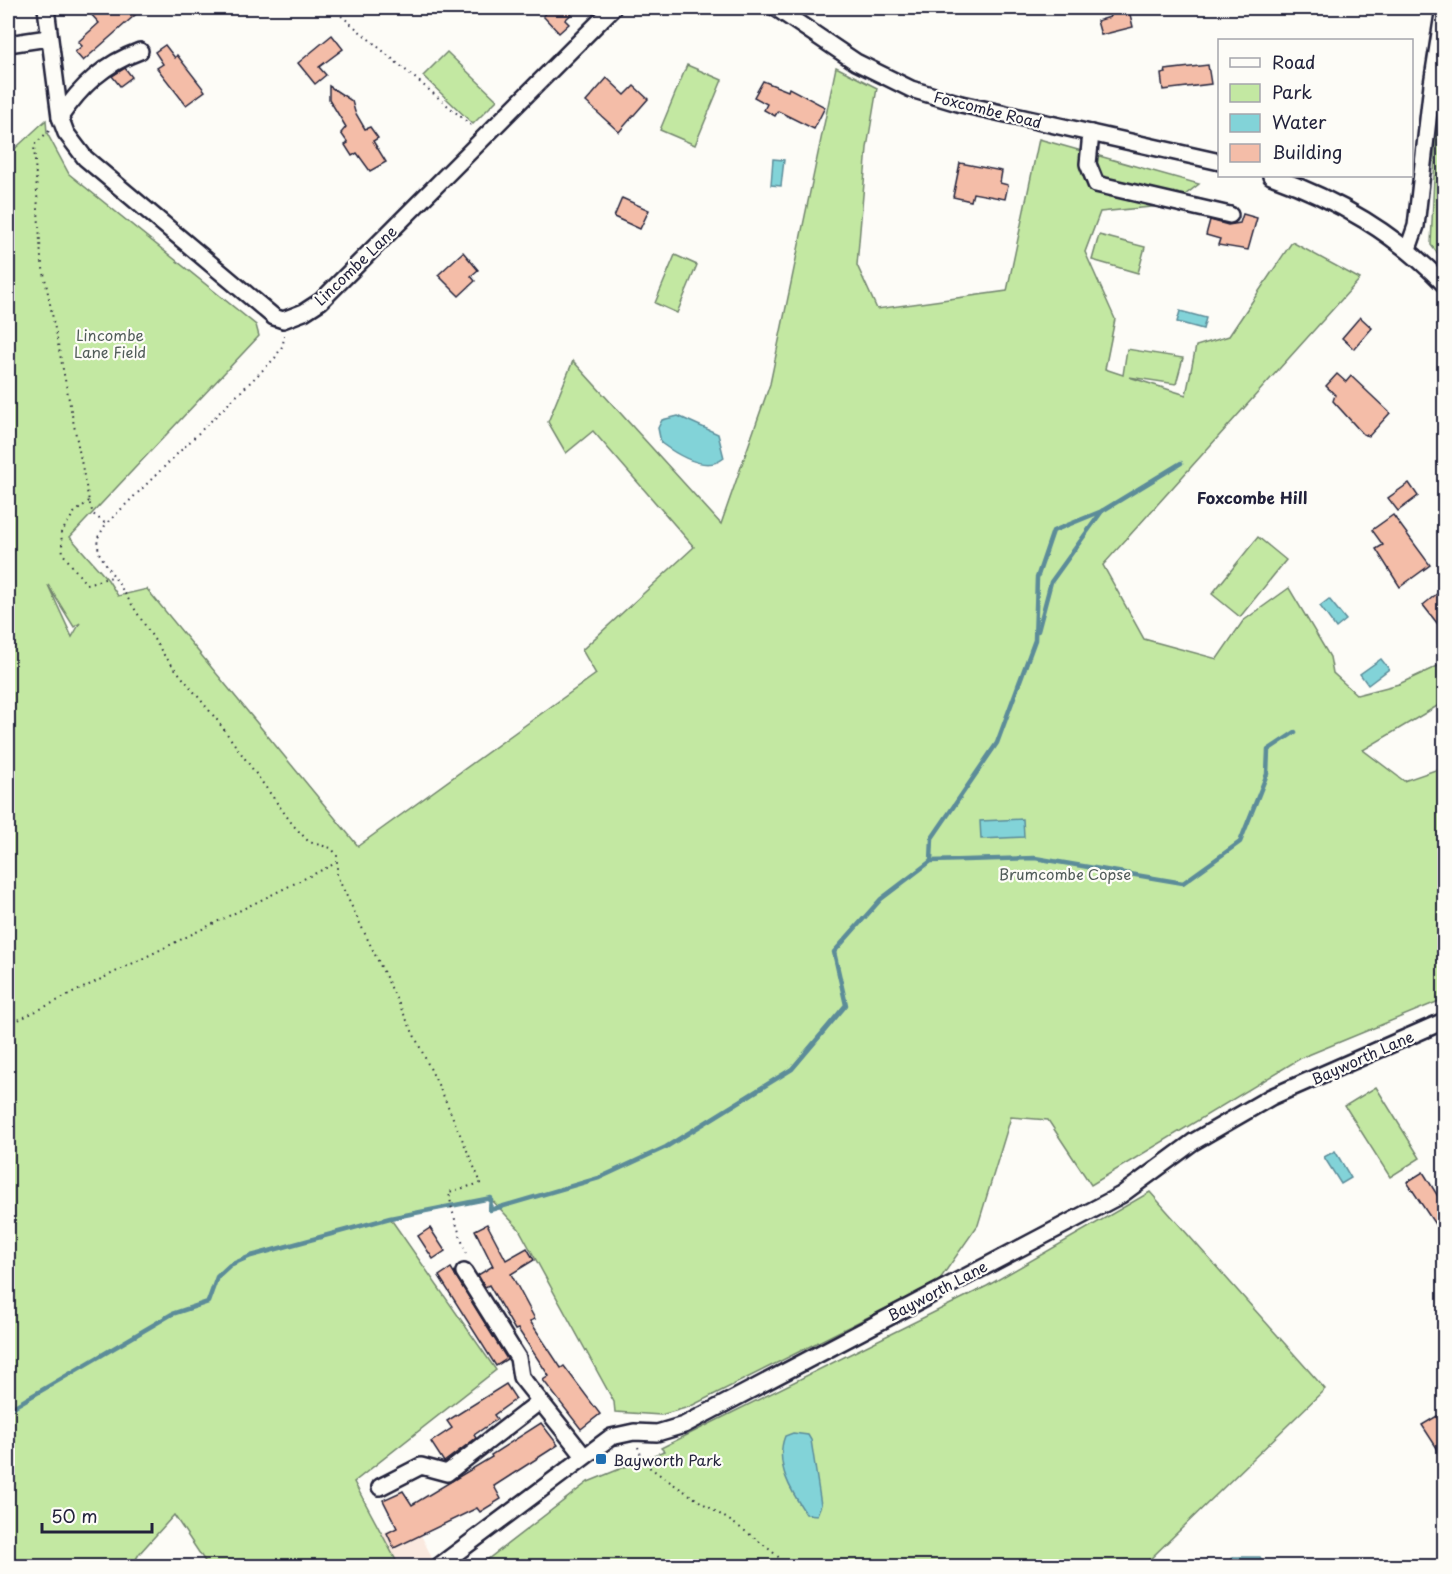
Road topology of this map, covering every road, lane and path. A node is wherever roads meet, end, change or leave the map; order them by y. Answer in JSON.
{"nodes":[{"id":1,"x":46,"y":8,"type":"edge"},
{"id":2,"x":332,"y":8,"type":"edge"},
{"id":3,"x":613,"y":8,"type":"edge"},
{"id":4,"x":776,"y":8,"type":"edge"},
{"id":5,"x":1444,"y":8,"type":"edge"},
{"id":6,"x":48,"y":38,"type":"junction"},
{"id":7,"x":8,"y":44,"type":"edge"},
{"id":8,"x":140,"y":51,"type":"dead end"},
{"id":9,"x":60,"y":117,"type":"junction"},
{"id":10,"x":1091,"y":134,"type":"junction"},
{"id":11,"x":484,"y":137,"type":"junction"},
{"id":12,"x":1218,"y":162,"type":"edge"},
{"id":13,"x":1274,"y":177,"type":"edge"},
{"id":14,"x":1230,"y":215,"type":"dead end"},
{"id":15,"x":1408,"y":249,"type":"junction"},
{"id":16,"x":1444,"y":284,"type":"edge"},
{"id":17,"x":283,"y":320,"type":"junction"},
{"id":18,"x":89,"y":501,"type":"junction"},
{"id":19,"x":106,"y":524,"type":"junction"},
{"id":20,"x":113,"y":577,"type":"junction"},
{"id":21,"x":336,"y":863,"type":"junction"},
{"id":22,"x":1444,"y":1021,"type":"edge"},
{"id":23,"x":8,"y":1025,"type":"edge"},
{"id":24,"x":464,"y":1272,"type":"joint"},
{"id":25,"x":539,"y":1402,"type":"junction"},
{"id":26,"x":634,"y":1432,"type":"junction"},
{"id":27,"x":584,"y":1456,"type":"junction"},
{"id":28,"x":380,"y":1487,"type":"dead end"},
{"id":29,"x":440,"y":1566,"type":"edge"},
{"id":30,"x":788,"y":1566,"type":"edge"}],
"edges":[{"from":1,"to":6,"type":"street"},
{"from":2,"to":11,"type":"path"},
{"from":3,"to":11,"type":"street","name":"Lincombe Lane"},
{"from":4,"to":10,"type":"street","name":"Foxcombe Road"},
{"from":5,"to":15,"type":"street"},
{"from":6,"to":7,"type":"street"},
{"from":6,"to":9,"type":"street"},
{"from":8,"to":9,"type":"street"},
{"from":9,"to":17,"type":"street"},
{"from":9,"to":18,"type":"path"},
{"from":10,"to":12,"type":"street","name":"Foxcombe Road"},
{"from":10,"to":14,"type":"street"},
{"from":11,"to":17,"type":"street","name":"Lincombe Lane"},
{"from":13,"to":15,"type":"street"},
{"from":15,"to":16,"type":"street"},
{"from":17,"to":19,"type":"path"},
{"from":18,"to":19,"type":"path"},
{"from":18,"to":20,"type":"path"},
{"from":19,"to":20,"type":"path"},
{"from":20,"to":21,"type":"path"},
{"from":21,"to":23,"type":"path"},
{"from":21,"to":24,"type":"path"},
{"from":22,"to":26,"type":"street","name":"Bayworth Lane"},
{"from":24,"to":25,"type":"street"},
{"from":25,"to":27,"type":"street"},
{"from":25,"to":28,"type":"street"},
{"from":26,"to":27,"type":"street","name":"Bayworth Lane"},
{"from":26,"to":30,"type":"path"},
{"from":27,"to":29,"type":"street","name":"Bayworth Lane"}]}
